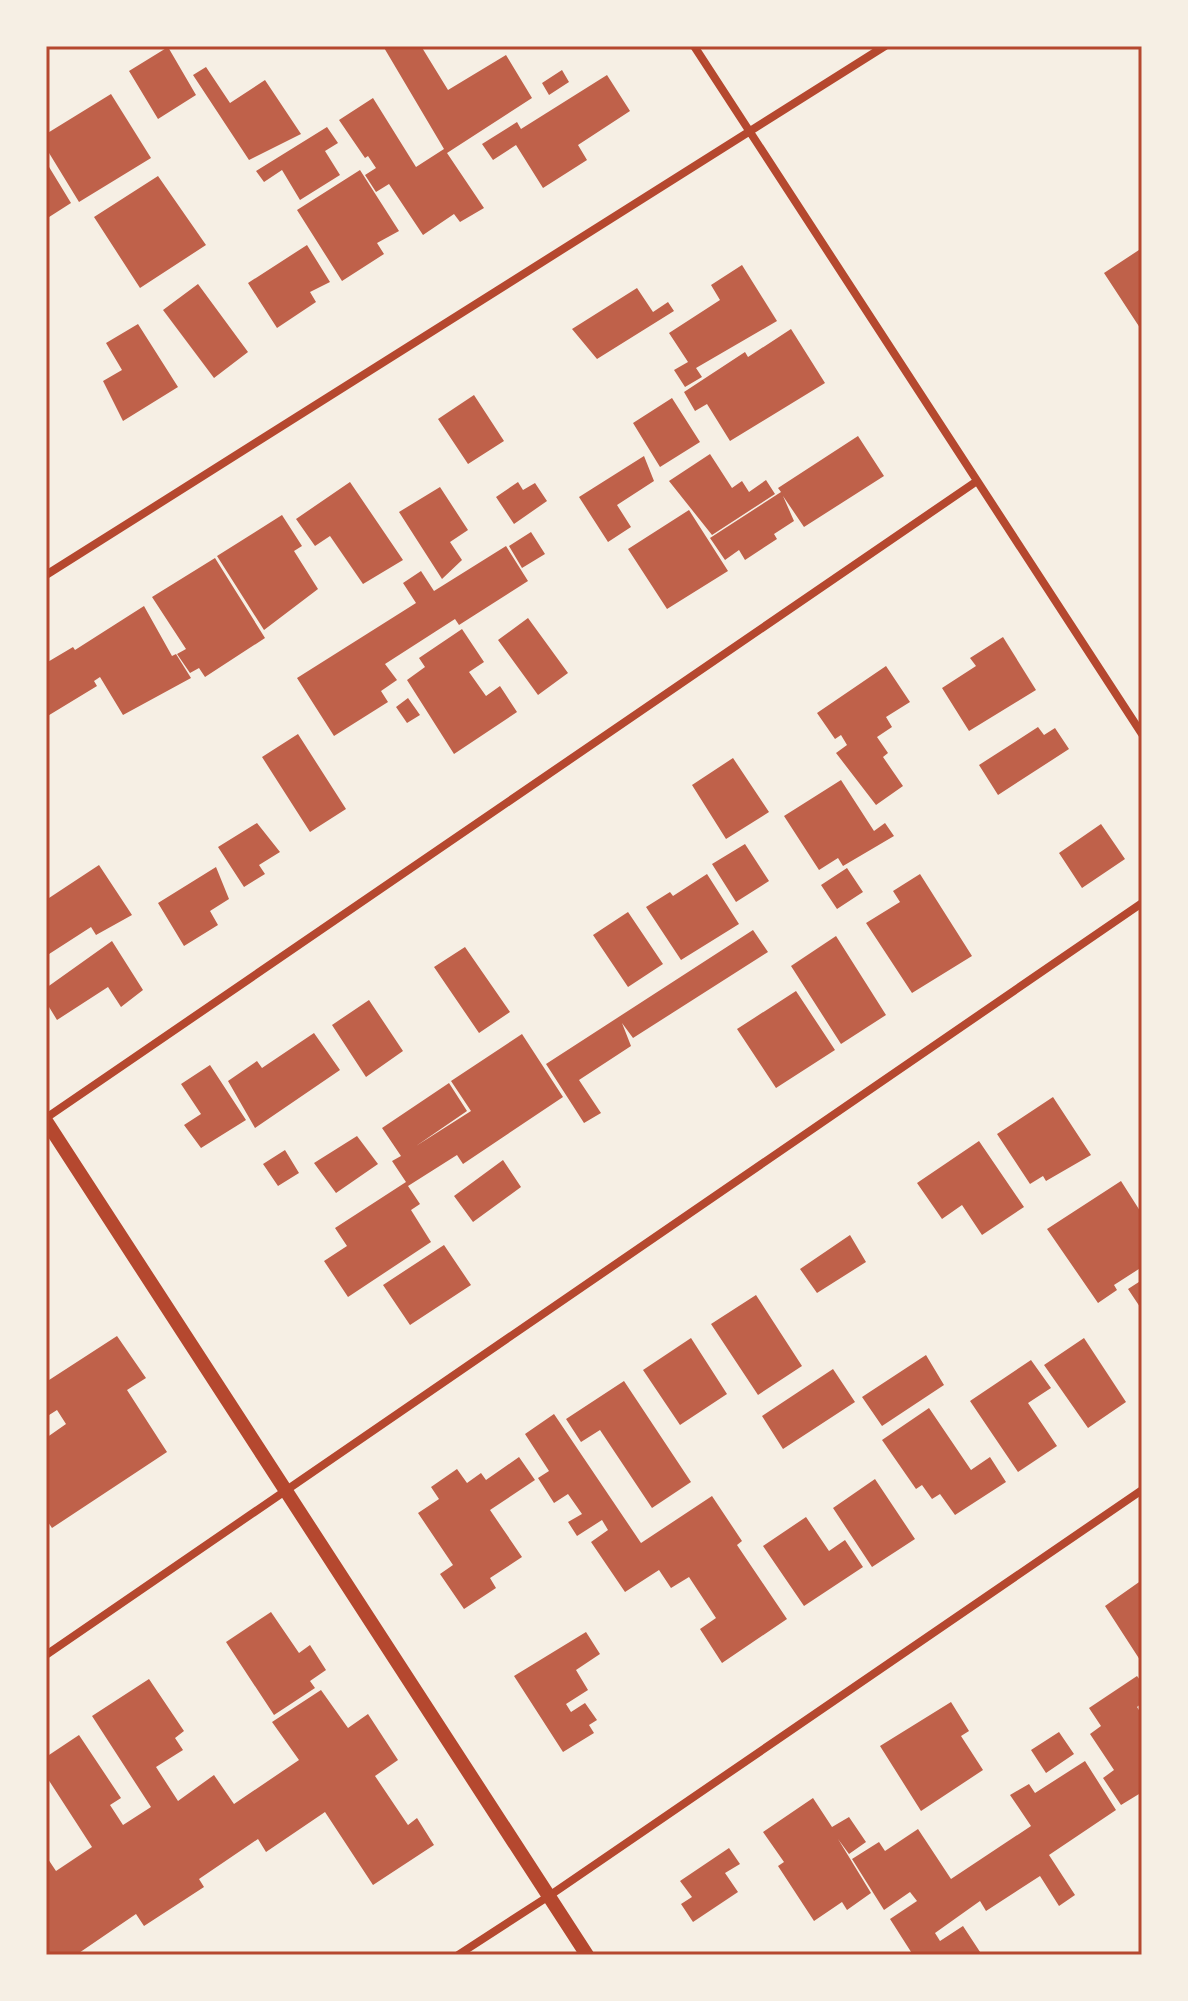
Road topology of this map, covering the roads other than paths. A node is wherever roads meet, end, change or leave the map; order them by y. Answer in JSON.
{"nodes":[{"id":1,"x":694,"y":46,"type":"edge"},
{"id":2,"x":885,"y":46,"type":"edge"},
{"id":3,"x":750,"y":132,"type":"junction"},
{"id":4,"x":977,"y":481,"type":"junction"},
{"id":5,"x":46,"y":575,"type":"edge"},
{"id":6,"x":1142,"y":734,"type":"edge"},
{"id":7,"x":1142,"y":903,"type":"edge"},
{"id":8,"x":46,"y":1120,"type":"edge"},
{"id":9,"x":285,"y":1489,"type":"junction"},
{"id":10,"x":1142,"y":1490,"type":"edge"},
{"id":11,"x":46,"y":1655,"type":"edge"},
{"id":12,"x":549,"y":1896,"type":"junction"},
{"id":13,"x":458,"y":1955,"type":"edge"},
{"id":14,"x":587,"y":1955,"type":"edge"}],
"edges":[{"from":1,"to":3,"type":"street"},
{"from":2,"to":3,"type":"street"},
{"from":3,"to":4,"type":"street"},
{"from":3,"to":5,"type":"street"},
{"from":4,"to":6,"type":"street"},
{"from":4,"to":8,"type":"street"},
{"from":7,"to":9,"type":"street"},
{"from":8,"to":9,"type":"street"},
{"from":9,"to":11,"type":"street"},
{"from":9,"to":12,"type":"street"},
{"from":10,"to":12,"type":"street"},
{"from":12,"to":13,"type":"street"},
{"from":12,"to":14,"type":"street"}]}
